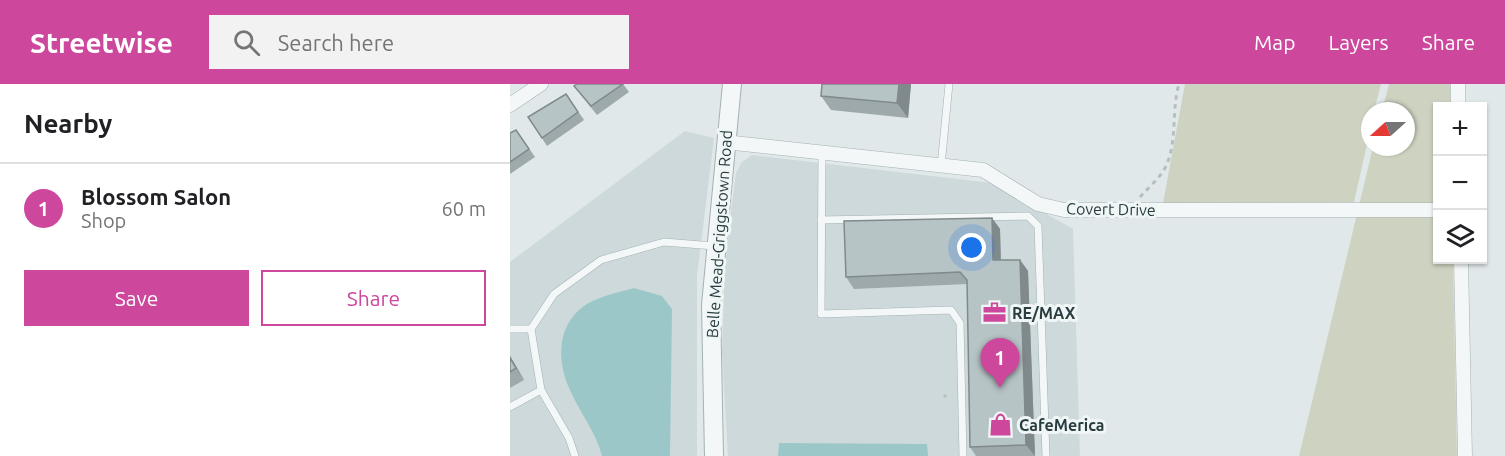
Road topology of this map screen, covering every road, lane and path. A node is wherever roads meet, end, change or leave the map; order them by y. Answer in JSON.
{"nodes":[{"id":1,"x":540,"y":84,"type":"edge"},
{"id":2,"x":732,"y":84,"type":"edge"},
{"id":3,"x":949,"y":84,"type":"edge"},
{"id":4,"x":1179,"y":84,"type":"edge"},
{"id":5,"x":1458,"y":84,"type":"edge"},
{"id":6,"x":1458,"y":102,"type":"edge"},
{"id":7,"x":510,"y":105,"type":"edge"},
{"id":8,"x":725,"y":142,"type":"junction"},
{"id":9,"x":822,"y":152,"type":"junction"},
{"id":10,"x":941,"y":165,"type":"junction"},
{"id":11,"x":1140,"y":197,"type":"dead end"},
{"id":12,"x":1038,"y":204,"type":"junction"},
{"id":13,"x":1433,"y":210,"type":"edge"},
{"id":14,"x":1028,"y":216,"type":"junction"},
{"id":15,"x":821,"y":220,"type":"junction"},
{"id":16,"x":714,"y":246,"type":"junction"},
{"id":17,"x":1461,"y":264,"type":"edge"},
{"id":18,"x":510,"y":329,"type":"edge"},
{"id":19,"x":531,"y":329,"type":"junction"},
{"id":20,"x":541,"y":390,"type":"junction"},
{"id":21,"x":510,"y":407,"type":"edge"},
{"id":22,"x":575,"y":456,"type":"edge"},
{"id":23,"x":714,"y":456,"type":"edge"},
{"id":24,"x":963,"y":456,"type":"edge"},
{"id":25,"x":1046,"y":456,"type":"edge"},
{"id":26,"x":1465,"y":456,"type":"edge"}],
"edges":[{"from":1,"to":7,"type":"street"},
{"from":2,"to":8,"type":"street","name":"Belle Mead-Griggstown Road"},
{"from":3,"to":10,"type":"lane"},
{"from":4,"to":11,"type":"path"},
{"from":5,"to":6,"type":"street"},
{"from":8,"to":9,"type":"street","name":"Covert Drive"},
{"from":8,"to":16,"type":"street","name":"Belle Mead-Griggstown Road"},
{"from":9,"to":10,"type":"street","name":"Covert Drive"},
{"from":9,"to":15,"type":"lane"},
{"from":10,"to":12,"type":"street","name":"Covert Drive"},
{"from":12,"to":13,"type":"street","name":"Covert Drive"},
{"from":12,"to":14,"type":"lane"},
{"from":14,"to":15,"type":"lane"},
{"from":14,"to":25,"type":"lane"},
{"from":15,"to":24,"type":"lane"},
{"from":16,"to":19,"type":"lane"},
{"from":16,"to":23,"type":"street","name":"Belle Mead-Griggstown Road"},
{"from":17,"to":26,"type":"street"},
{"from":18,"to":19,"type":"lane"},
{"from":19,"to":20,"type":"lane"},
{"from":20,"to":21,"type":"lane"},
{"from":20,"to":22,"type":"lane"}]}
